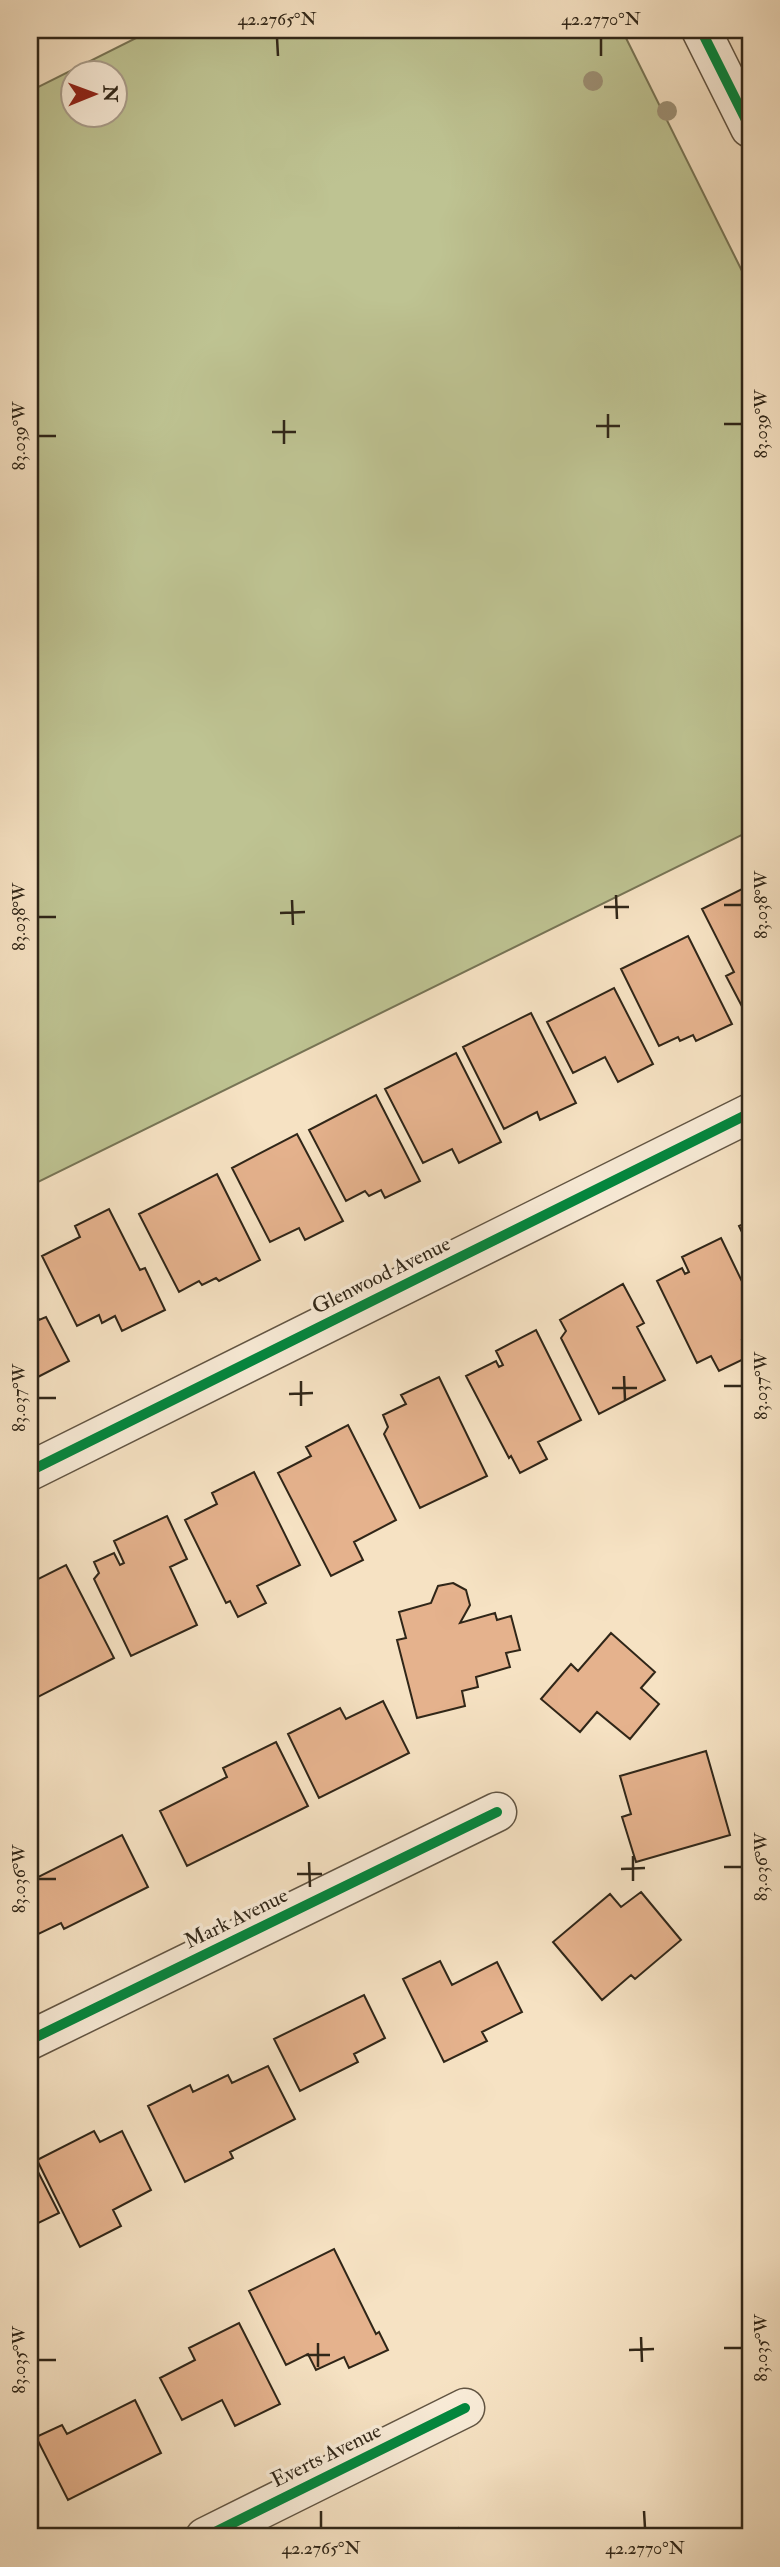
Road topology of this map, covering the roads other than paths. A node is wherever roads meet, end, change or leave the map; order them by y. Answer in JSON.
{"nodes":[{"id":1,"x":701,"y":30,"type":"edge"},
{"id":2,"x":750,"y":128,"type":"edge"},
{"id":3,"x":750,"y":1113,"type":"edge"},
{"id":4,"x":30,"y":1471,"type":"edge"},
{"id":5,"x":497,"y":1812,"type":"dead end"},
{"id":6,"x":30,"y":2040,"type":"edge"},
{"id":7,"x":465,"y":2408,"type":"dead end"},
{"id":8,"x":205,"y":2537,"type":"edge"}],
"edges":[{"from":1,"to":2,"type":"street"},
{"from":3,"to":4,"type":"street","name":"Glenwood Avenue"},
{"from":5,"to":6,"type":"street","name":"Mark Avenue"},
{"from":7,"to":8,"type":"street","name":"Everts Avenue"}]}
